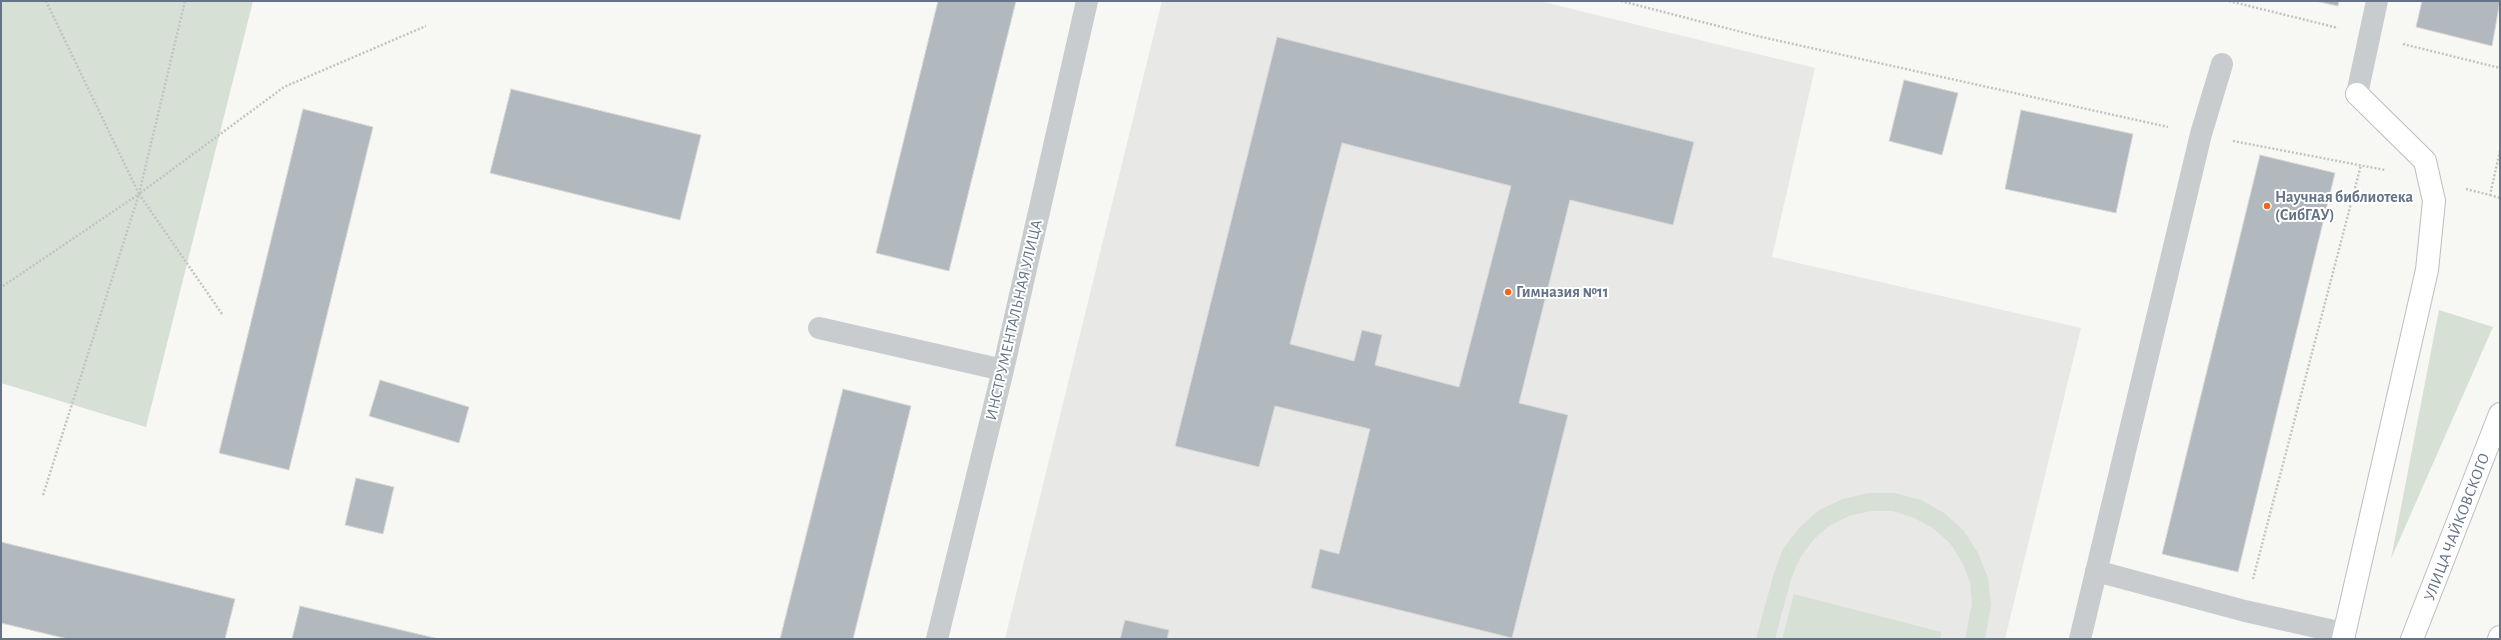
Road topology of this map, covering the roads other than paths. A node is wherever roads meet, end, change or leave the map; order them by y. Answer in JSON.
{"nodes":[{"id":1,"x":1087,"y":1,"type":"edge"},
{"id":2,"x":2378,"y":1,"type":"edge"},
{"id":3,"x":2222,"y":64,"type":"dead end"},
{"id":4,"x":2357,"y":94,"type":"joint"},
{"id":5,"x":819,"y":328,"type":"dead end"},
{"id":6,"x":1003,"y":370,"type":"junction"},
{"id":7,"x":2500,"y":414,"type":"edge"},
{"id":8,"x":2096,"y":571,"type":"junction"},
{"id":9,"x":2343,"y":636,"type":"edge"},
{"id":10,"x":938,"y":639,"type":"edge"},
{"id":11,"x":2080,"y":639,"type":"edge"},
{"id":12,"x":2412,"y":639,"type":"edge"}],
"edges":[{"from":1,"to":6,"type":"street","name":"ИНСТРУМЕНТАЛЬНАЯ УЛИЦА"},
{"from":2,"to":4,"type":"street"},
{"from":3,"to":8,"type":"street"},
{"from":4,"to":9,"type":"main road"},
{"from":5,"to":6,"type":"street"},
{"from":6,"to":10,"type":"street","name":"ИНСТРУМЕНТАЛЬНАЯ УЛИЦА"},
{"from":7,"to":12,"type":"main road","name":"УЛИЦА ЧАЙКОВСКОГО"},
{"from":8,"to":9,"type":"street"},
{"from":8,"to":11,"type":"street"}]}
